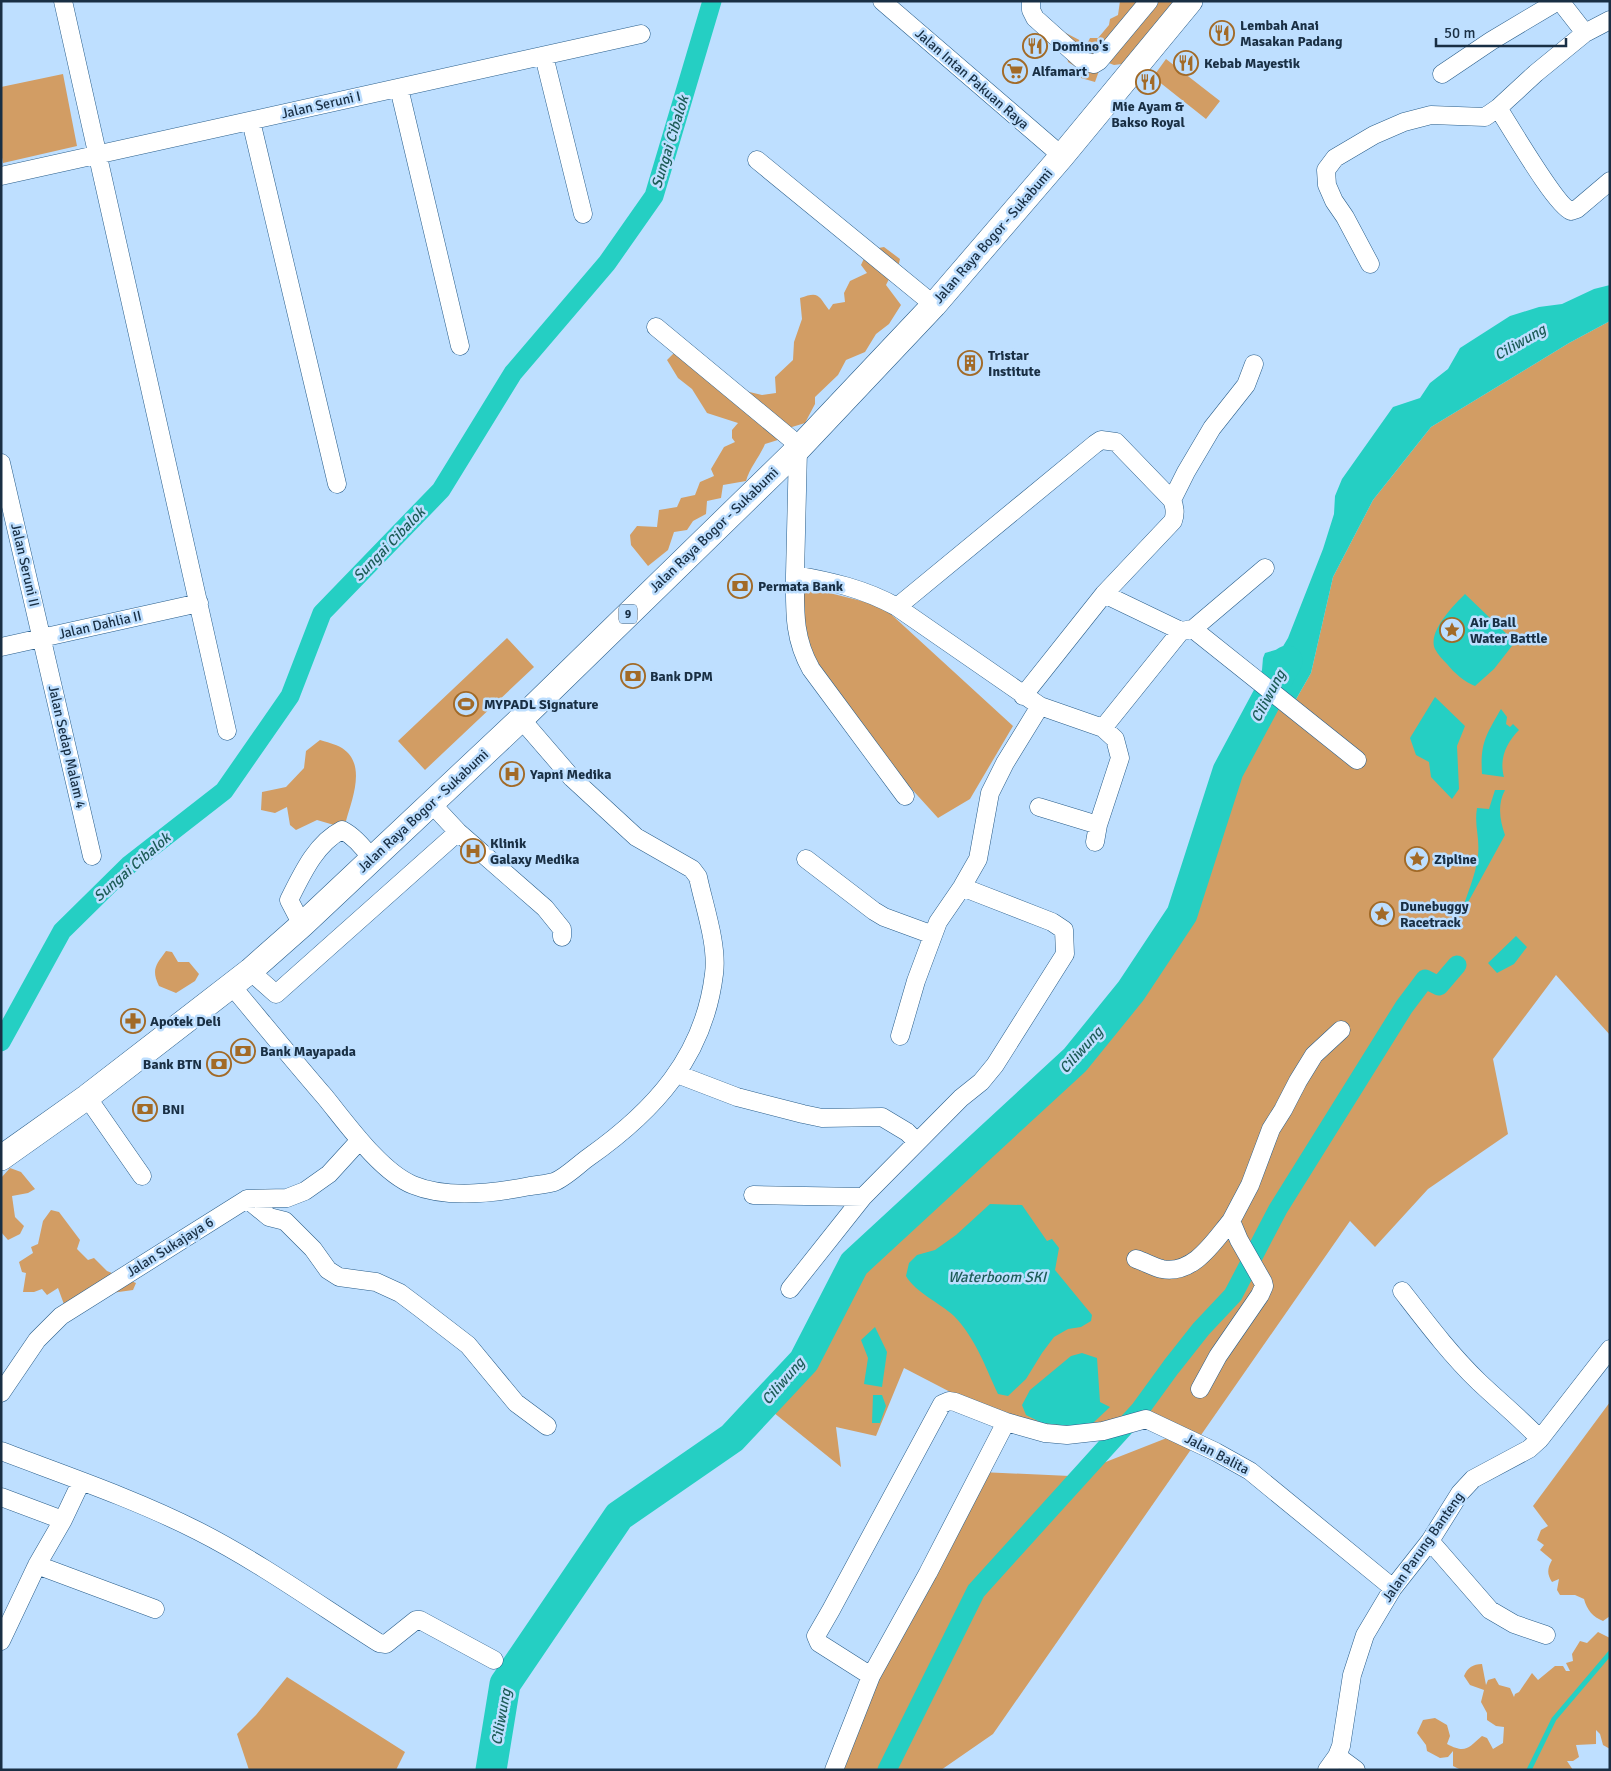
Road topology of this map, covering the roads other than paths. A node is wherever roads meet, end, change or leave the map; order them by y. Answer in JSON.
{"nodes":[{"id":1,"x":63,"y":1,"type":"edge"},
{"id":2,"x":882,"y":1,"type":"edge"},
{"id":3,"x":1031,"y":1,"type":"edge"},
{"id":4,"x":1149,"y":1,"type":"edge"},
{"id":5,"x":1190,"y":1,"type":"edge"},
{"id":6,"x":1559,"y":1,"type":"edge"},
{"id":7,"x":1610,"y":20,"type":"edge"},
{"id":8,"x":1585,"y":32,"type":"junction"},
{"id":9,"x":641,"y":34,"type":"dead end"},
{"id":10,"x":544,"y":56,"type":"junction"},
{"id":11,"x":1442,"y":74,"type":"dead end"},
{"id":12,"x":399,"y":88,"type":"junction"},
{"id":13,"x":1498,"y":108,"type":"junction"},
{"id":14,"x":250,"y":121,"type":"junction"},
{"id":15,"x":98,"y":155,"type":"junction"},
{"id":16,"x":1062,"y":156,"type":"junction"},
{"id":17,"x":757,"y":160,"type":"dead end"},
{"id":18,"x":1,"y":176,"type":"edge"},
{"id":19,"x":1610,"y":181,"type":"edge"},
{"id":20,"x":583,"y":214,"type":"dead end"},
{"id":21,"x":1370,"y":264,"type":"dead end"},
{"id":22,"x":934,"y":305,"type":"junction"},
{"id":23,"x":656,"y":327,"type":"dead end"},
{"id":24,"x":460,"y":346,"type":"dead end"},
{"id":25,"x":1254,"y":364,"type":"dead end"},
{"id":26,"x":798,"y":449,"type":"junction"},
{"id":27,"x":1,"y":463,"type":"edge"},
{"id":28,"x":337,"y":484,"type":"dead end"},
{"id":29,"x":1172,"y":500,"type":"junction"},
{"id":30,"x":1265,"y":568,"type":"dead end"},
{"id":31,"x":795,"y":575,"type":"junction"},
{"id":32,"x":1104,"y":594,"type":"junction"},
{"id":33,"x":199,"y":602,"type":"junction"},
{"id":34,"x":896,"y":607,"type":"junction"},
{"id":35,"x":1187,"y":630,"type":"junction"},
{"id":36,"x":42,"y":638,"type":"junction"},
{"id":37,"x":1,"y":647,"type":"edge"},
{"id":38,"x":1023,"y":696,"type":"junction"},
{"id":39,"x":1040,"y":706,"type":"junction"},
{"id":40,"x":521,"y":719,"type":"junction"},
{"id":41,"x":1103,"y":728,"type":"junction"},
{"id":42,"x":228,"y":731,"type":"dead end"},
{"id":43,"x":1357,"y":760,"type":"dead end"},
{"id":44,"x":905,"y":796,"type":"dead end"},
{"id":45,"x":431,"y":802,"type":"junction"},
{"id":46,"x":1039,"y":807,"type":"dead end"},
{"id":47,"x":458,"y":832,"type":"junction"},
{"id":48,"x":92,"y":856,"type":"dead end"},
{"id":49,"x":372,"y":859,"type":"junction"},
{"id":50,"x":806,"y":859,"type":"dead end"},
{"id":51,"x":962,"y":887,"type":"junction"},
{"id":52,"x":302,"y":925,"type":"junction"},
{"id":53,"x":933,"y":935,"type":"junction"},
{"id":54,"x":562,"y":937,"type":"dead end"},
{"id":55,"x":240,"y":978,"type":"junction"},
{"id":56,"x":1341,"y":1030,"type":"dead end"},
{"id":57,"x":900,"y":1036,"type":"dead end"},
{"id":58,"x":677,"y":1074,"type":"junction"},
{"id":59,"x":88,"y":1097,"type":"junction"},
{"id":60,"x":360,"y":1140,"type":"junction"},
{"id":61,"x":917,"y":1142,"type":"junction"},
{"id":62,"x":1,"y":1158,"type":"edge"},
{"id":63,"x":142,"y":1176,"type":"dead end"},
{"id":64,"x":753,"y":1195,"type":"dead end"},
{"id":65,"x":863,"y":1197,"type":"junction"},
{"id":66,"x":247,"y":1199,"type":"junction"},
{"id":67,"x":1231,"y":1221,"type":"junction"},
{"id":68,"x":1136,"y":1259,"type":"dead end"},
{"id":69,"x":790,"y":1289,"type":"dead end"},
{"id":70,"x":1402,"y":1291,"type":"dead end"},
{"id":71,"x":1610,"y":1349,"type":"edge"},
{"id":72,"x":1200,"y":1389,"type":"dead end"},
{"id":73,"x":1,"y":1392,"type":"edge"},
{"id":74,"x":1006,"y":1422,"type":"junction"},
{"id":75,"x":547,"y":1426,"type":"dead end"},
{"id":76,"x":1540,"y":1439,"type":"junction"},
{"id":77,"x":1,"y":1451,"type":"edge"},
{"id":78,"x":81,"y":1482,"type":"junction"},
{"id":79,"x":1,"y":1497,"type":"edge"},
{"id":80,"x":57,"y":1518,"type":"dead end"},
{"id":81,"x":1430,"y":1541,"type":"junction"},
{"id":82,"x":36,"y":1565,"type":"junction"},
{"id":83,"x":1393,"y":1588,"type":"junction"},
{"id":84,"x":155,"y":1609,"type":"dead end"},
{"id":85,"x":1546,"y":1636,"type":"dead end"},
{"id":86,"x":1,"y":1641,"type":"edge"},
{"id":87,"x":494,"y":1660,"type":"dead end"},
{"id":88,"x":871,"y":1676,"type":"junction"},
{"id":89,"x":1332,"y":1763,"type":"edge"},
{"id":90,"x":834,"y":1770,"type":"edge"},
{"id":91,"x":1356,"y":1770,"type":"edge"}],
"edges":[{"from":1,"to":15,"type":"street"},
{"from":2,"to":16,"type":"street","name":"Jalan Intan Pakuan Raya"},
{"from":3,"to":4,"type":"street"},
{"from":5,"to":16,"type":"highway","name":"Jalan Raya Bogor - Sukabumi","number":"9"},
{"from":6,"to":8,"type":"street"},
{"from":6,"to":11,"type":"street"},
{"from":7,"to":8,"type":"street"},
{"from":8,"to":13,"type":"street"},
{"from":9,"to":10,"type":"street","name":"Jalan Seruni I"},
{"from":10,"to":12,"type":"street","name":"Jalan Seruni I"},
{"from":10,"to":20,"type":"street"},
{"from":12,"to":14,"type":"street","name":"Jalan Seruni I"},
{"from":12,"to":24,"type":"street"},
{"from":13,"to":19,"type":"street"},
{"from":13,"to":21,"type":"street"},
{"from":14,"to":15,"type":"street","name":"Jalan Seruni I"},
{"from":14,"to":28,"type":"street"},
{"from":15,"to":18,"type":"street","name":"Jalan Seruni I"},
{"from":15,"to":33,"type":"street"},
{"from":16,"to":22,"type":"highway","name":"Jalan Raya Bogor - Sukabumi","number":"9"},
{"from":17,"to":22,"type":"street"},
{"from":22,"to":26,"type":"highway","name":"Jalan Raya Bogor - Sukabumi","number":"9"},
{"from":23,"to":26,"type":"street"},
{"from":25,"to":29,"type":"street"},
{"from":26,"to":31,"type":"street"},
{"from":26,"to":40,"type":"highway","name":"Jalan Raya Bogor - Sukabumi","number":"9"},
{"from":27,"to":36,"type":"street","name":"Jalan Seruni II"},
{"from":29,"to":32,"type":"street"},
{"from":29,"to":34,"type":"street"},
{"from":30,"to":35,"type":"street"},
{"from":31,"to":34,"type":"street"},
{"from":31,"to":44,"type":"street"},
{"from":32,"to":35,"type":"street"},
{"from":32,"to":38,"type":"street"},
{"from":33,"to":36,"type":"street","name":"Jalan Dahlia II"},
{"from":33,"to":42,"type":"street"},
{"from":34,"to":38,"type":"street"},
{"from":35,"to":41,"type":"street"},
{"from":35,"to":43,"type":"street"},
{"from":36,"to":37,"type":"street","name":"Jalan Dahlia II"},
{"from":36,"to":48,"type":"street","name":"Jalan Sedap Malam 4"},
{"from":38,"to":39,"type":"street"},
{"from":39,"to":41,"type":"street"},
{"from":39,"to":51,"type":"street"},
{"from":40,"to":45,"type":"highway","name":"Jalan Raya Bogor - Sukabumi","number":"9"},
{"from":40,"to":58,"type":"street"},
{"from":41,"to":46,"type":"street"},
{"from":45,"to":47,"type":"street"},
{"from":45,"to":49,"type":"highway","name":"Jalan Raya Bogor - Sukabumi","number":"9"},
{"from":47,"to":54,"type":"street"},
{"from":47,"to":55,"type":"street"},
{"from":49,"to":52,"type":"highway","name":"Jalan Raya Bogor - Sukabumi","number":"9"},
{"from":49,"to":52,"type":"street"},
{"from":50,"to":53,"type":"street"},
{"from":51,"to":53,"type":"street"},
{"from":51,"to":61,"type":"street"},
{"from":52,"to":55,"type":"highway","name":"Jalan Raya Bogor - Sukabumi","number":"9"},
{"from":53,"to":57,"type":"street"},
{"from":55,"to":59,"type":"highway","name":"Jalan Raya Bogor - Sukabumi","number":"9"},
{"from":55,"to":60,"type":"street"},
{"from":56,"to":67,"type":"street"},
{"from":58,"to":60,"type":"street"},
{"from":58,"to":61,"type":"street"},
{"from":59,"to":62,"type":"highway","name":"Jalan Raya Bogor - Sukabumi","number":"9"},
{"from":59,"to":63,"type":"street"},
{"from":60,"to":66,"type":"street"},
{"from":61,"to":65,"type":"street"},
{"from":64,"to":65,"type":"street"},
{"from":65,"to":69,"type":"street"},
{"from":66,"to":73,"type":"street","name":"Jalan Sukajaya 6"},
{"from":66,"to":75,"type":"street"},
{"from":67,"to":68,"type":"street"},
{"from":67,"to":72,"type":"street"},
{"from":70,"to":76,"type":"street"},
{"from":71,"to":76,"type":"street","name":"Jalan Parung Banteng"},
{"from":74,"to":83,"type":"street","name":"Jalan Balita"},
{"from":74,"to":88,"type":"street"},
{"from":74,"to":88,"type":"street","name":"Jalan Balita"},
{"from":76,"to":81,"type":"street","name":"Jalan Parung Banteng"},
{"from":77,"to":78,"type":"street"},
{"from":78,"to":82,"type":"street"},
{"from":78,"to":87,"type":"street"},
{"from":79,"to":80,"type":"street"},
{"from":81,"to":83,"type":"street","name":"Jalan Parung Banteng"},
{"from":81,"to":85,"type":"street"},
{"from":82,"to":84,"type":"street"},
{"from":82,"to":86,"type":"street"},
{"from":83,"to":89,"type":"street","name":"Jalan Parung Banteng"},
{"from":88,"to":90,"type":"street"},
{"from":89,"to":91,"type":"street"}]}
